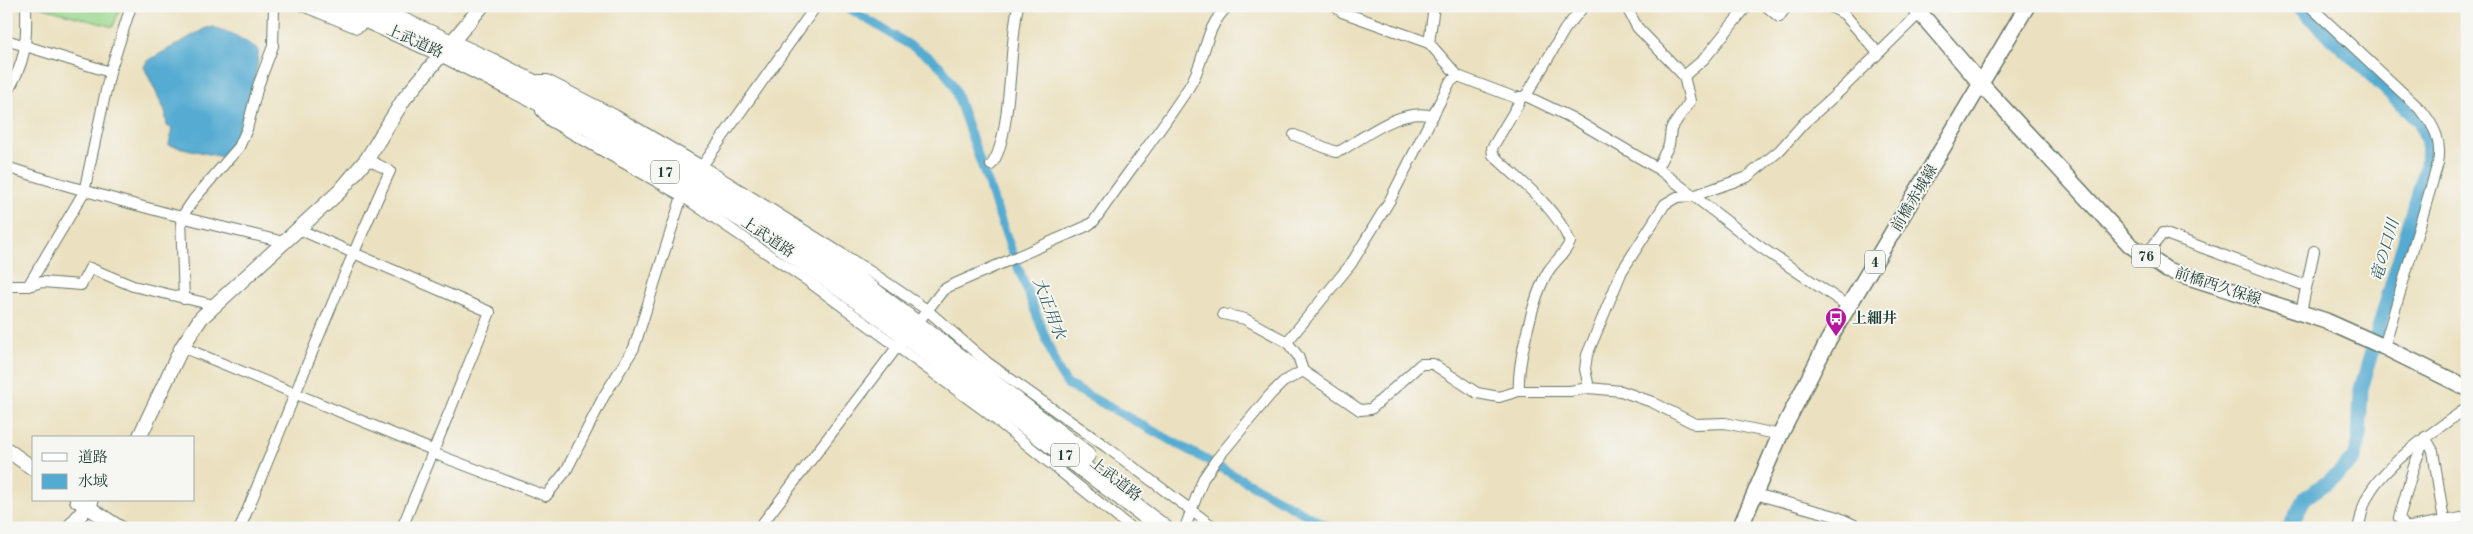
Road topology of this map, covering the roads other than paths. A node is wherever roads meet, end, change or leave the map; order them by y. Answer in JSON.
{"nodes":[{"id":1,"x":26,"y":6,"type":"edge"},
{"id":2,"x":131,"y":6,"type":"edge"},
{"id":3,"x":274,"y":6,"type":"edge"},
{"id":4,"x":303,"y":6,"type":"edge"},
{"id":5,"x":337,"y":6,"type":"edge"},
{"id":6,"x":482,"y":6,"type":"edge"},
{"id":7,"x":816,"y":6,"type":"edge"},
{"id":8,"x":1018,"y":6,"type":"edge"},
{"id":9,"x":1228,"y":6,"type":"edge"},
{"id":10,"x":1335,"y":6,"type":"edge"},
{"id":11,"x":1434,"y":6,"type":"edge"},
{"id":12,"x":1584,"y":6,"type":"edge"},
{"id":13,"x":1626,"y":6,"type":"edge"},
{"id":14,"x":1747,"y":6,"type":"edge"},
{"id":15,"x":1766,"y":6,"type":"edge"},
{"id":16,"x":1787,"y":6,"type":"edge"},
{"id":17,"x":1829,"y":6,"type":"edge"},
{"id":18,"x":2028,"y":6,"type":"edge"},
{"id":19,"x":2313,"y":6,"type":"edge"},
{"id":20,"x":1920,"y":9,"type":"edge"},
{"id":21,"x":368,"y":13,"type":"edge"},
{"id":22,"x":6,"y":40,"type":"edge"},
{"id":23,"x":1429,"y":43,"type":"junction"},
{"id":24,"x":27,"y":46,"type":"junction"},
{"id":25,"x":447,"y":48,"type":"junction"},
{"id":26,"x":1878,"y":53,"type":"junction"},
{"id":27,"x":110,"y":72,"type":"junction"},
{"id":28,"x":1458,"y":76,"type":"junction"},
{"id":29,"x":1684,"y":76,"type":"junction"},
{"id":30,"x":1982,"y":84,"type":"junction"},
{"id":31,"x":536,"y":85,"type":"junction"},
{"id":32,"x":6,"y":94,"type":"edge"},
{"id":33,"x":1523,"y":96,"type":"junction"},
{"id":34,"x":542,"y":102,"type":"junction"},
{"id":35,"x":1433,"y":116,"type":"junction"},
{"id":36,"x":1294,"y":135,"type":"dead end"},
{"id":37,"x":367,"y":159,"type":"junction"},
{"id":38,"x":991,"y":165,"type":"dead end"},
{"id":39,"x":702,"y":166,"type":"junction"},
{"id":40,"x":6,"y":167,"type":"edge"},
{"id":41,"x":1657,"y":168,"type":"junction"},
{"id":42,"x":84,"y":192,"type":"junction"},
{"id":43,"x":682,"y":196,"type":"junction"},
{"id":44,"x":1693,"y":196,"type":"junction"},
{"id":45,"x":181,"y":218,"type":"junction"},
{"id":46,"x":298,"y":229,"type":"junction"},
{"id":47,"x":280,"y":243,"type":"junction"},
{"id":48,"x":2314,"y":251,"type":"dead end"},
{"id":49,"x":352,"y":253,"type":"junction"},
{"id":50,"x":2145,"y":256,"type":"junction"},
{"id":51,"x":6,"y":286,"type":"edge"},
{"id":52,"x":28,"y":286,"type":"junction"},
{"id":53,"x":2306,"y":286,"type":"junction"},
{"id":54,"x":184,"y":299,"type":"junction"},
{"id":55,"x":214,"y":305,"type":"junction"},
{"id":56,"x":1848,"y":306,"type":"junction"},
{"id":57,"x":926,"y":310,"type":"junction"},
{"id":58,"x":2301,"y":312,"type":"junction"},
{"id":59,"x":1223,"y":314,"type":"dead end"},
{"id":60,"x":919,"y":321,"type":"dead end"},
{"id":61,"x":1287,"y":342,"type":"junction"},
{"id":62,"x":900,"y":343,"type":"junction"},
{"id":63,"x":2384,"y":346,"type":"junction"},
{"id":64,"x":182,"y":347,"type":"junction"},
{"id":65,"x":1303,"y":371,"type":"junction"},
{"id":66,"x":1589,"y":388,"type":"junction"},
{"id":67,"x":2467,"y":388,"type":"edge"},
{"id":68,"x":1520,"y":391,"type":"junction"},
{"id":69,"x":296,"y":395,"type":"junction"},
{"id":70,"x":2467,"y":408,"type":"edge"},
{"id":71,"x":1780,"y":435,"type":"junction"},
{"id":72,"x":140,"y":436,"type":"edge"},
{"id":73,"x":2425,"y":437,"type":"junction"},
{"id":74,"x":6,"y":449,"type":"edge"},
{"id":75,"x":434,"y":452,"type":"junction"},
{"id":76,"x":32,"y":468,"type":"edge"},
{"id":77,"x":1755,"y":494,"type":"junction"},
{"id":78,"x":85,"y":503,"type":"edge"},
{"id":79,"x":1192,"y":510,"type":"junction"},
{"id":80,"x":2467,"y":517,"type":"edge"},
{"id":81,"x":2444,"y":521,"type":"junction"},
{"id":82,"x":1182,"y":526,"type":"edge"},
{"id":83,"x":69,"y":528,"type":"edge"},
{"id":84,"x":120,"y":528,"type":"edge"},
{"id":85,"x":240,"y":528,"type":"edge"},
{"id":86,"x":402,"y":528,"type":"edge"},
{"id":87,"x":760,"y":528,"type":"edge"},
{"id":88,"x":1131,"y":528,"type":"edge"},
{"id":89,"x":1163,"y":528,"type":"edge"},
{"id":90,"x":1215,"y":528,"type":"edge"},
{"id":91,"x":1740,"y":528,"type":"edge"},
{"id":92,"x":1861,"y":528,"type":"edge"},
{"id":93,"x":2358,"y":528,"type":"edge"},
{"id":94,"x":2405,"y":528,"type":"edge"}],
"edges":[{"from":1,"to":24,"type":"street"},
{"from":2,"to":27,"type":"street"},
{"from":3,"to":45,"type":"street"},
{"from":4,"to":21,"type":"street"},
{"from":5,"to":21,"type":"highway","name":"上武道路","number":"17"},
{"from":6,"to":25,"type":"street"},
{"from":7,"to":39,"type":"street"},
{"from":8,"to":38,"type":"street"},
{"from":9,"to":57,"type":"street"},
{"from":10,"to":23,"type":"street"},
{"from":11,"to":23,"type":"street"},
{"from":12,"to":33,"type":"street"},
{"from":13,"to":29,"type":"street"},
{"from":14,"to":29,"type":"street"},
{"from":15,"to":16,"type":"street"},
{"from":17,"to":26,"type":"street"},
{"from":18,"to":30,"type":"main road","name":"前橋赤城線","number":"4"},
{"from":19,"to":63,"type":"street"},
{"from":20,"to":26,"type":"street"},
{"from":20,"to":30,"type":"main road","name":"前橋西久保線","number":"76"},
{"from":21,"to":25,"type":"highway","name":"上武道路","number":"17"},
{"from":22,"to":24,"type":"street"},
{"from":23,"to":28,"type":"street"},
{"from":24,"to":27,"type":"street"},
{"from":24,"to":32,"type":"street"},
{"from":25,"to":31,"type":"highway","name":"上武道路","number":"17"},
{"from":25,"to":34,"type":"highway","name":"上武道路","number":"17"},
{"from":25,"to":37,"type":"street"},
{"from":26,"to":44,"type":"street"},
{"from":27,"to":42,"type":"street"},
{"from":28,"to":33,"type":"street"},
{"from":28,"to":35,"type":"street"},
{"from":29,"to":41,"type":"street"},
{"from":30,"to":50,"type":"main road","name":"前橋西久保線","number":"76"},
{"from":30,"to":56,"type":"main road","name":"前橋赤城線","number":"4"},
{"from":31,"to":39,"type":"street"},
{"from":31,"to":82,"type":"highway","name":"上武道路","number":"17"},
{"from":33,"to":41,"type":"street"},
{"from":33,"to":68,"type":"street"},
{"from":34,"to":43,"type":"street"},
{"from":34,"to":89,"type":"highway","name":"上武道路","number":"17"},
{"from":35,"to":36,"type":"street"},
{"from":35,"to":61,"type":"street"},
{"from":37,"to":46,"type":"street"},
{"from":37,"to":49,"type":"street"},
{"from":39,"to":57,"type":"street"},
{"from":40,"to":42,"type":"street"},
{"from":41,"to":44,"type":"street"},
{"from":42,"to":45,"type":"street"},
{"from":42,"to":52,"type":"street"},
{"from":43,"to":62,"type":"street"},
{"from":43,"to":75,"type":"street"},
{"from":44,"to":56,"type":"street"},
{"from":44,"to":66,"type":"street"},
{"from":45,"to":47,"type":"street"},
{"from":45,"to":54,"type":"street"},
{"from":46,"to":47,"type":"street"},
{"from":46,"to":49,"type":"street"},
{"from":47,"to":55,"type":"street"},
{"from":48,"to":53,"type":"street"},
{"from":49,"to":69,"type":"street"},
{"from":49,"to":75,"type":"street"},
{"from":50,"to":53,"type":"street"},
{"from":50,"to":58,"type":"main road","name":"前橋西久保線","number":"76"},
{"from":51,"to":52,"type":"street"},
{"from":52,"to":54,"type":"street"},
{"from":53,"to":58,"type":"street"},
{"from":54,"to":55,"type":"street"},
{"from":55,"to":64,"type":"street"},
{"from":56,"to":71,"type":"main road","name":"前橋赤城線","number":"4"},
{"from":57,"to":60,"type":"street"},
{"from":57,"to":79,"type":"street"},
{"from":58,"to":63,"type":"main road","name":"前橋西久保線","number":"76"},
{"from":59,"to":61,"type":"street"},
{"from":61,"to":65,"type":"street"},
{"from":62,"to":87,"type":"street"},
{"from":62,"to":88,"type":"street"},
{"from":63,"to":67,"type":"main road","name":"前橋西久保線","number":"76"},
{"from":64,"to":69,"type":"street"},
{"from":64,"to":72,"type":"street"},
{"from":65,"to":68,"type":"street"},
{"from":65,"to":79,"type":"street"},
{"from":66,"to":68,"type":"street"},
{"from":66,"to":71,"type":"street"},
{"from":69,"to":75,"type":"street"},
{"from":69,"to":85,"type":"street"},
{"from":70,"to":73,"type":"street"},
{"from":71,"to":77,"type":"main road","name":"前橋赤城線","number":"4"},
{"from":73,"to":81,"type":"street"},
{"from":73,"to":93,"type":"street"},
{"from":73,"to":94,"type":"street"},
{"from":74,"to":76,"type":"street"},
{"from":75,"to":86,"type":"street"},
{"from":77,"to":91,"type":"main road","name":"前橋赤城線","number":"4"},
{"from":77,"to":92,"type":"street"},
{"from":78,"to":83,"type":"street"},
{"from":78,"to":84,"type":"street"},
{"from":79,"to":82,"type":"street"},
{"from":79,"to":90,"type":"street"},
{"from":80,"to":81,"type":"street"},
{"from":81,"to":94,"type":"street"}]}
